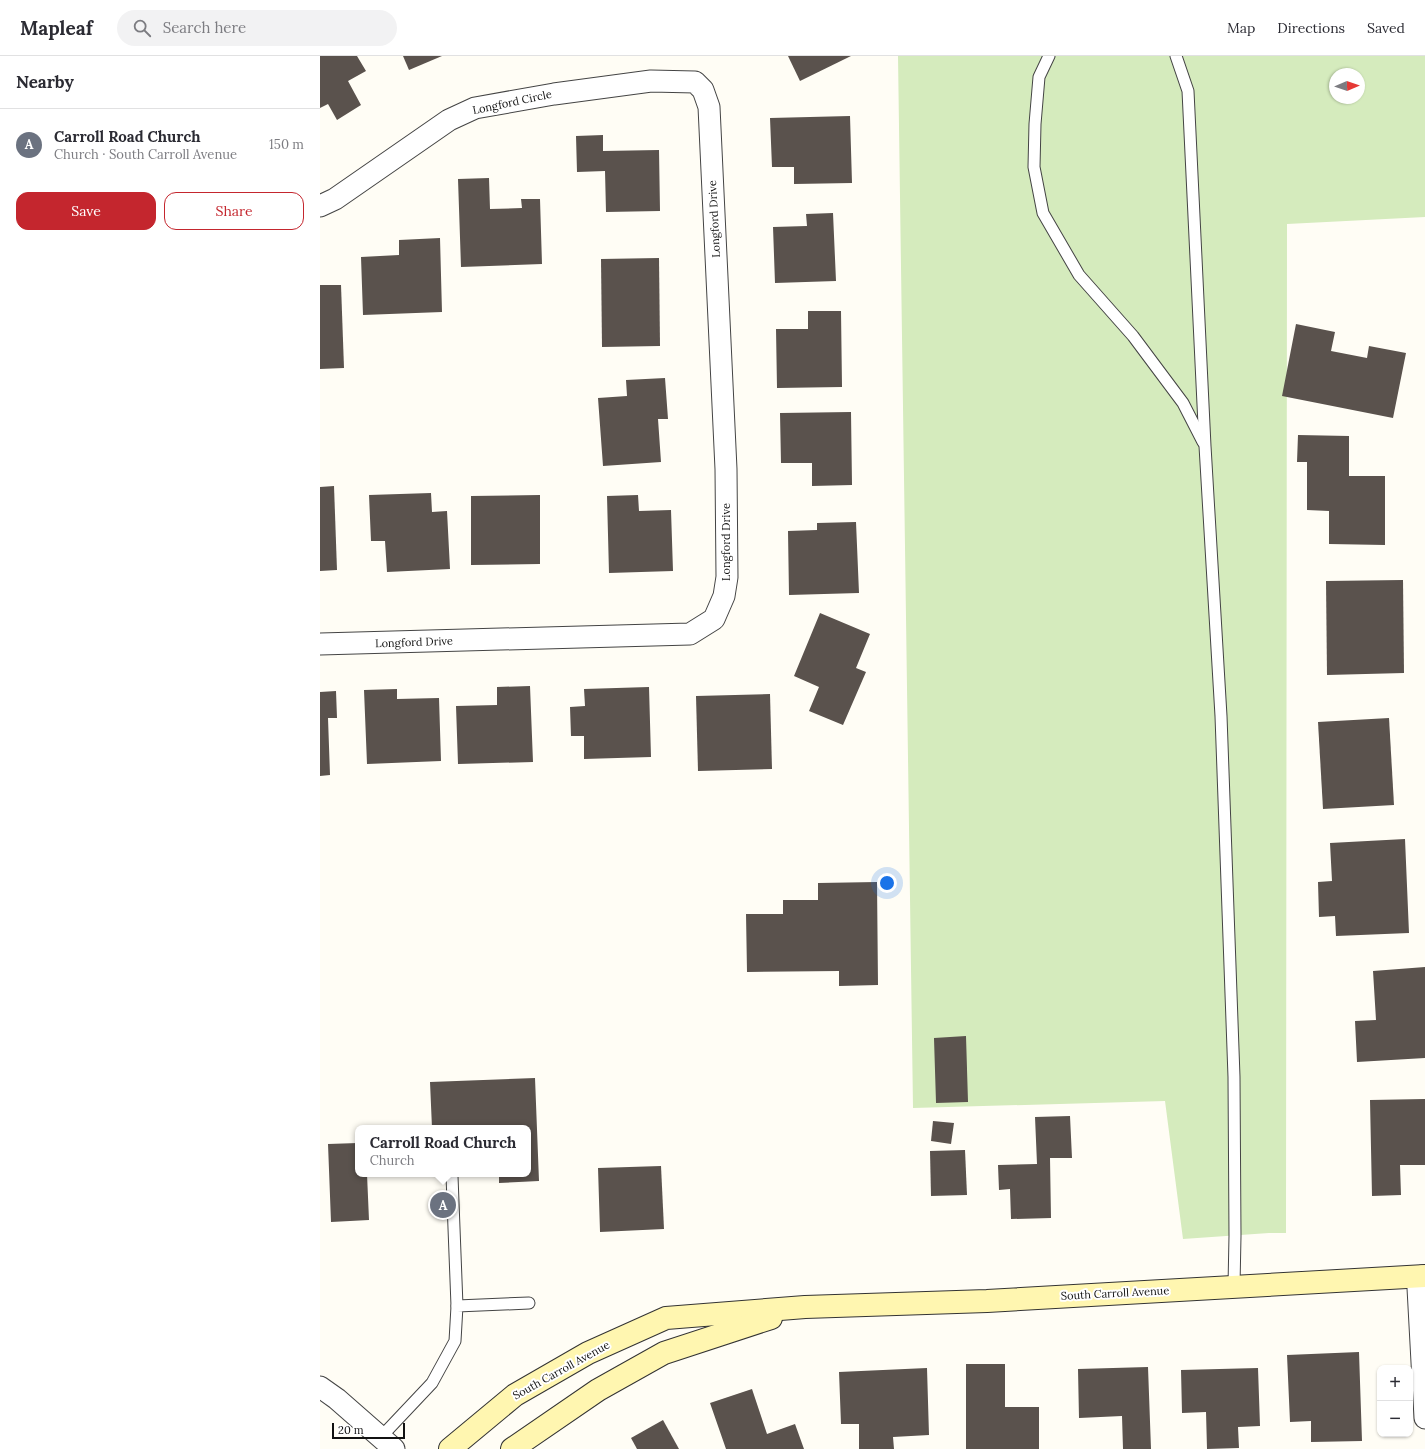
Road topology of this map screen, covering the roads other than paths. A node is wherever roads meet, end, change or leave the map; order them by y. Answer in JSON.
{"nodes":[{"id":1,"x":1049,"y":56,"type":"edge"},
{"id":2,"x":1176,"y":56,"type":"edge"},
{"id":3,"x":703,"y":90,"type":"joint"},
{"id":4,"x":320,"y":206,"type":"edge"},
{"id":5,"x":1205,"y":446,"type":"junction"},
{"id":6,"x":320,"y":644,"type":"edge"},
{"id":7,"x":452,"y":1177,"type":"edge"},
{"id":8,"x":1423,"y":1276,"type":"edge"},
{"id":9,"x":1234,"y":1286,"type":"junction"},
{"id":10,"x":529,"y":1303,"type":"dead end"},
{"id":11,"x":457,"y":1306,"type":"junction"},
{"id":12,"x":804,"y":1307,"type":"junction"},
{"id":13,"x":320,"y":1387,"type":"edge"},
{"id":14,"x":1425,"y":1418,"type":"edge"},
{"id":15,"x":387,"y":1443,"type":"edge"},
{"id":16,"x":450,"y":1449,"type":"edge"},
{"id":17,"x":512,"y":1449,"type":"edge"}],
"edges":[{"from":1,"to":5,"type":"lane"},
{"from":2,"to":5,"type":"lane"},
{"from":3,"to":4,"type":"street","name":"Longford Circle"},
{"from":3,"to":6,"type":"street","name":"Longford Drive"},
{"from":5,"to":9,"type":"lane"},
{"from":7,"to":11,"type":"lane"},
{"from":8,"to":9,"type":"main road","name":"South Carroll Avenue"},
{"from":8,"to":14,"type":"street"},
{"from":9,"to":12,"type":"main road","name":"South Carroll Avenue"},
{"from":10,"to":11,"type":"lane"},
{"from":11,"to":15,"type":"lane"},
{"from":12,"to":16,"type":"main road","name":"South Carroll Avenue"},
{"from":12,"to":17,"type":"main road","name":"South Carroll Avenue"},
{"from":13,"to":15,"type":"street"}]}
